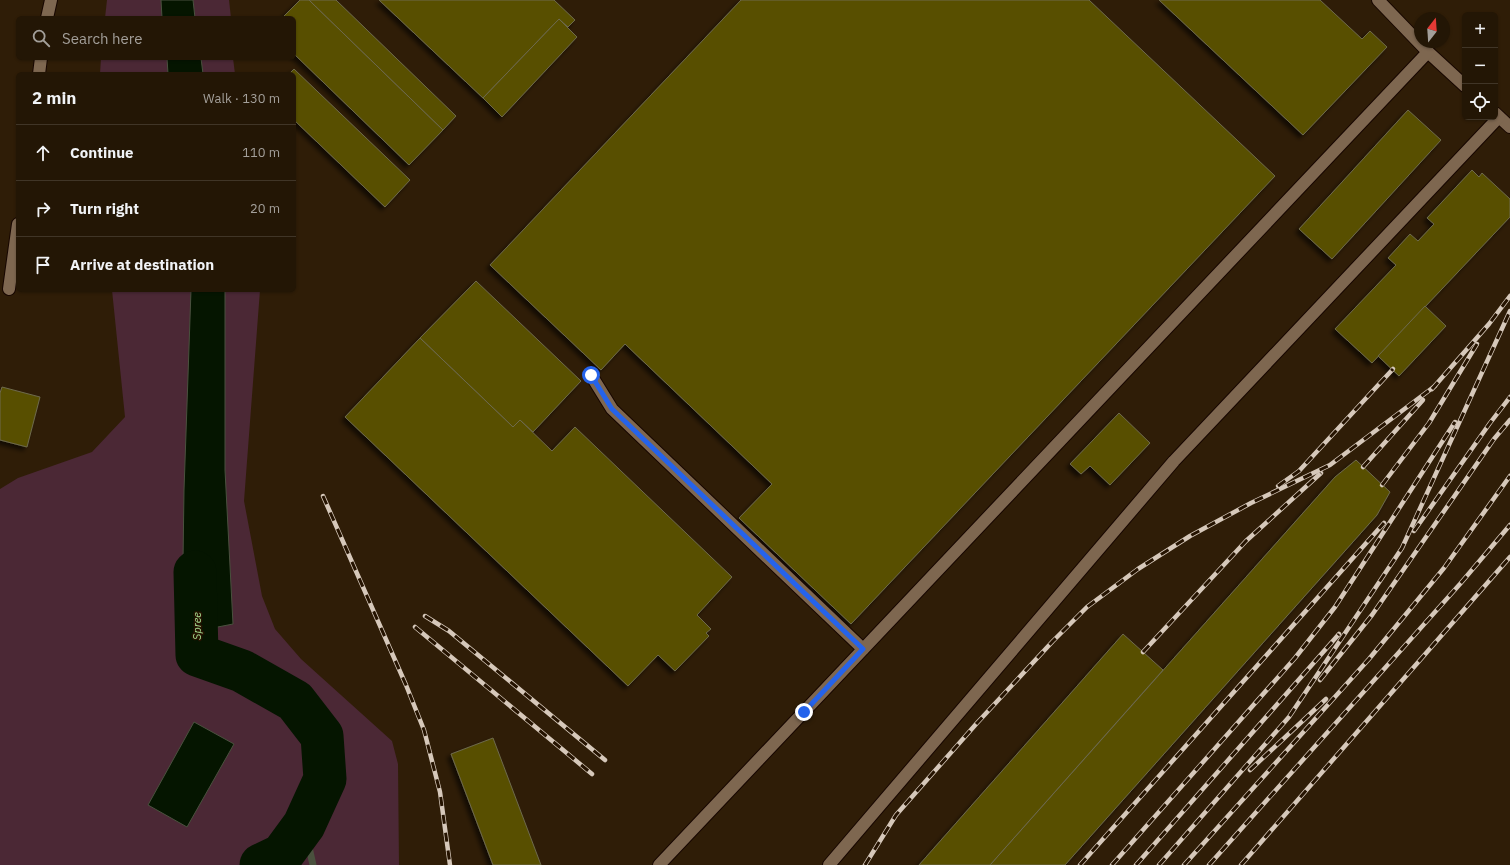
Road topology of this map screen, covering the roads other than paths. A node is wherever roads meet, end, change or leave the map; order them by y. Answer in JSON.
{"nodes":[{"id":1,"x":51,"y":0,"type":"edge"},
{"id":2,"x":1378,"y":0,"type":"edge"},
{"id":3,"x":47,"y":16,"type":"edge"},
{"id":4,"x":1428,"y":52,"type":"junction"},
{"id":5,"x":41,"y":60,"type":"edge"},
{"id":6,"x":39,"y":72,"type":"edge"},
{"id":7,"x":1463,"y":84,"type":"edge"},
{"id":8,"x":1498,"y":116,"type":"edge"},
{"id":9,"x":1492,"y":120,"type":"edge"},
{"id":10,"x":1510,"y":127,"type":"edge"},
{"id":11,"x":16,"y":238,"type":"edge"},
{"id":12,"x":9,"y":289,"type":"dead end"},
{"id":13,"x":591,"y":375,"type":"dead end"},
{"id":14,"x":863,"y":649,"type":"junction"},
{"id":15,"x":659,"y":865,"type":"edge"},
{"id":16,"x":829,"y":865,"type":"edge"}],
"edges":[{"from":1,"to":3,"type":"lane"},
{"from":2,"to":4,"type":"lane"},
{"from":4,"to":7,"type":"lane"},
{"from":4,"to":14,"type":"lane"},
{"from":5,"to":6,"type":"lane"},
{"from":8,"to":10,"type":"lane"},
{"from":9,"to":16,"type":"lane"},
{"from":11,"to":12,"type":"lane"},
{"from":13,"to":14,"type":"lane"},
{"from":14,"to":15,"type":"lane"}]}
